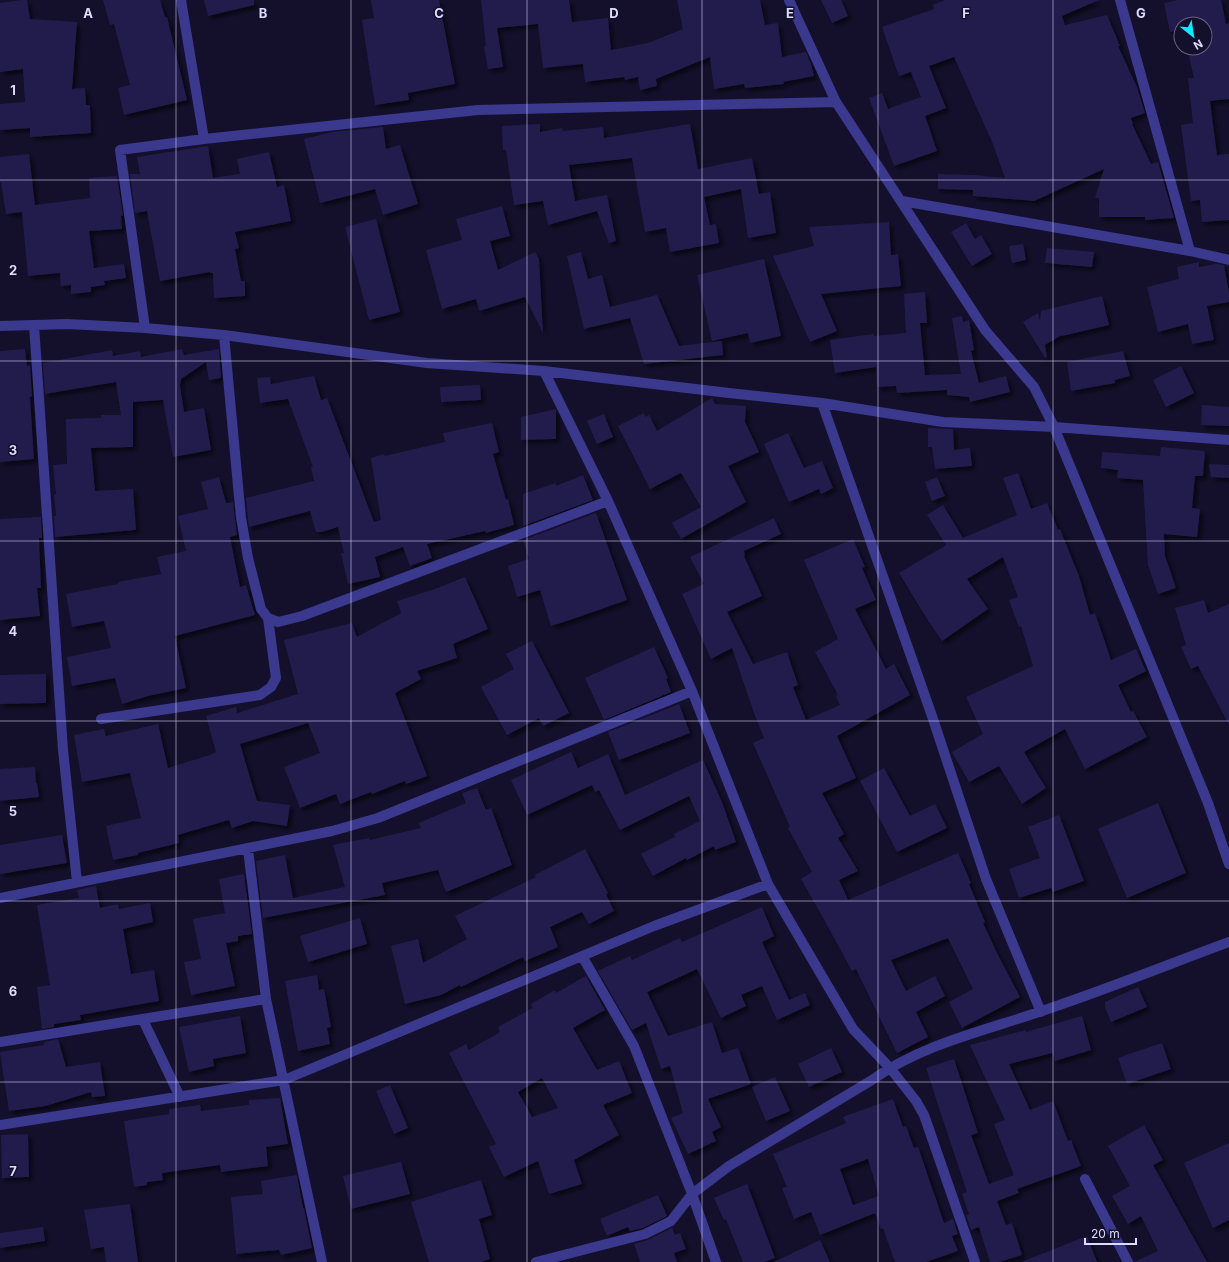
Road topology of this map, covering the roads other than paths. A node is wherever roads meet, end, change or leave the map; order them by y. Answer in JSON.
{"nodes":[{"id":1,"x":181,"y":0,"type":"edge"},
{"id":2,"x":789,"y":0,"type":"edge"},
{"id":3,"x":1120,"y":0,"type":"edge"},
{"id":4,"x":836,"y":102,"type":"junction"},
{"id":5,"x":204,"y":139,"type":"junction"},
{"id":6,"x":902,"y":201,"type":"junction"},
{"id":7,"x":1190,"y":251,"type":"junction"},
{"id":8,"x":1229,"y":260,"type":"edge"},
{"id":9,"x":34,"y":325,"type":"junction"},
{"id":10,"x":0,"y":326,"type":"edge"},
{"id":11,"x":145,"y":328,"type":"junction"},
{"id":12,"x":224,"y":335,"type":"junction"},
{"id":13,"x":544,"y":371,"type":"junction"},
{"id":14,"x":822,"y":403,"type":"junction"},
{"id":15,"x":1054,"y":427,"type":"junction"},
{"id":16,"x":1229,"y":440,"type":"edge"},
{"id":17,"x":608,"y":501,"type":"junction"},
{"id":18,"x":268,"y":618,"type":"junction"},
{"id":19,"x":692,"y":691,"type":"junction"},
{"id":20,"x":101,"y":719,"type":"dead end"},
{"id":21,"x":248,"y":849,"type":"junction"},
{"id":22,"x":1229,"y":864,"type":"edge"},
{"id":23,"x":77,"y":882,"type":"junction"},
{"id":24,"x":768,"y":884,"type":"junction"},
{"id":25,"x":0,"y":898,"type":"edge"},
{"id":26,"x":1229,"y":942,"type":"edge"},
{"id":27,"x":582,"y":956,"type":"junction"},
{"id":28,"x":266,"y":999,"type":"junction"},
{"id":29,"x":1041,"y":1012,"type":"junction"},
{"id":30,"x":143,"y":1020,"type":"junction"},
{"id":31,"x":0,"y":1042,"type":"edge"},
{"id":32,"x":890,"y":1068,"type":"junction"},
{"id":33,"x":284,"y":1080,"type":"junction"},
{"id":34,"x":180,"y":1097,"type":"junction"},
{"id":35,"x":0,"y":1125,"type":"edge"},
{"id":36,"x":1085,"y":1179,"type":"dead end"},
{"id":37,"x":692,"y":1194,"type":"junction"},
{"id":38,"x":322,"y":1262,"type":"edge"},
{"id":39,"x":536,"y":1262,"type":"edge"},
{"id":40,"x":716,"y":1262,"type":"edge"},
{"id":41,"x":975,"y":1262,"type":"edge"},
{"id":42,"x":1128,"y":1262,"type":"edge"}],
"edges":[{"from":1,"to":5,"type":"street"},
{"from":2,"to":4,"type":"street"},
{"from":3,"to":7,"type":"street"},
{"from":4,"to":5,"type":"street"},
{"from":4,"to":6,"type":"street"},
{"from":5,"to":11,"type":"street"},
{"from":6,"to":7,"type":"street"},
{"from":6,"to":15,"type":"street"},
{"from":7,"to":8,"type":"street"},
{"from":9,"to":10,"type":"street"},
{"from":9,"to":11,"type":"street"},
{"from":9,"to":23,"type":"street"},
{"from":11,"to":12,"type":"street"},
{"from":12,"to":13,"type":"street"},
{"from":12,"to":18,"type":"street"},
{"from":13,"to":14,"type":"street"},
{"from":13,"to":17,"type":"street"},
{"from":14,"to":15,"type":"street"},
{"from":14,"to":29,"type":"street"},
{"from":15,"to":16,"type":"street"},
{"from":15,"to":22,"type":"street"},
{"from":17,"to":18,"type":"street"},
{"from":17,"to":19,"type":"street"},
{"from":18,"to":20,"type":"street"},
{"from":19,"to":21,"type":"street"},
{"from":19,"to":24,"type":"street"},
{"from":21,"to":23,"type":"street"},
{"from":21,"to":28,"type":"street"},
{"from":23,"to":25,"type":"street"},
{"from":24,"to":27,"type":"street"},
{"from":24,"to":32,"type":"street"},
{"from":26,"to":29,"type":"street"},
{"from":27,"to":33,"type":"street"},
{"from":27,"to":37,"type":"street"},
{"from":28,"to":30,"type":"street"},
{"from":28,"to":33,"type":"street"},
{"from":29,"to":32,"type":"street"},
{"from":30,"to":31,"type":"street"},
{"from":30,"to":34,"type":"street"},
{"from":32,"to":37,"type":"street"},
{"from":32,"to":41,"type":"street"},
{"from":33,"to":34,"type":"street"},
{"from":33,"to":38,"type":"street"},
{"from":34,"to":35,"type":"street"},
{"from":36,"to":42,"type":"street"},
{"from":37,"to":39,"type":"street"},
{"from":37,"to":40,"type":"street"}]}
